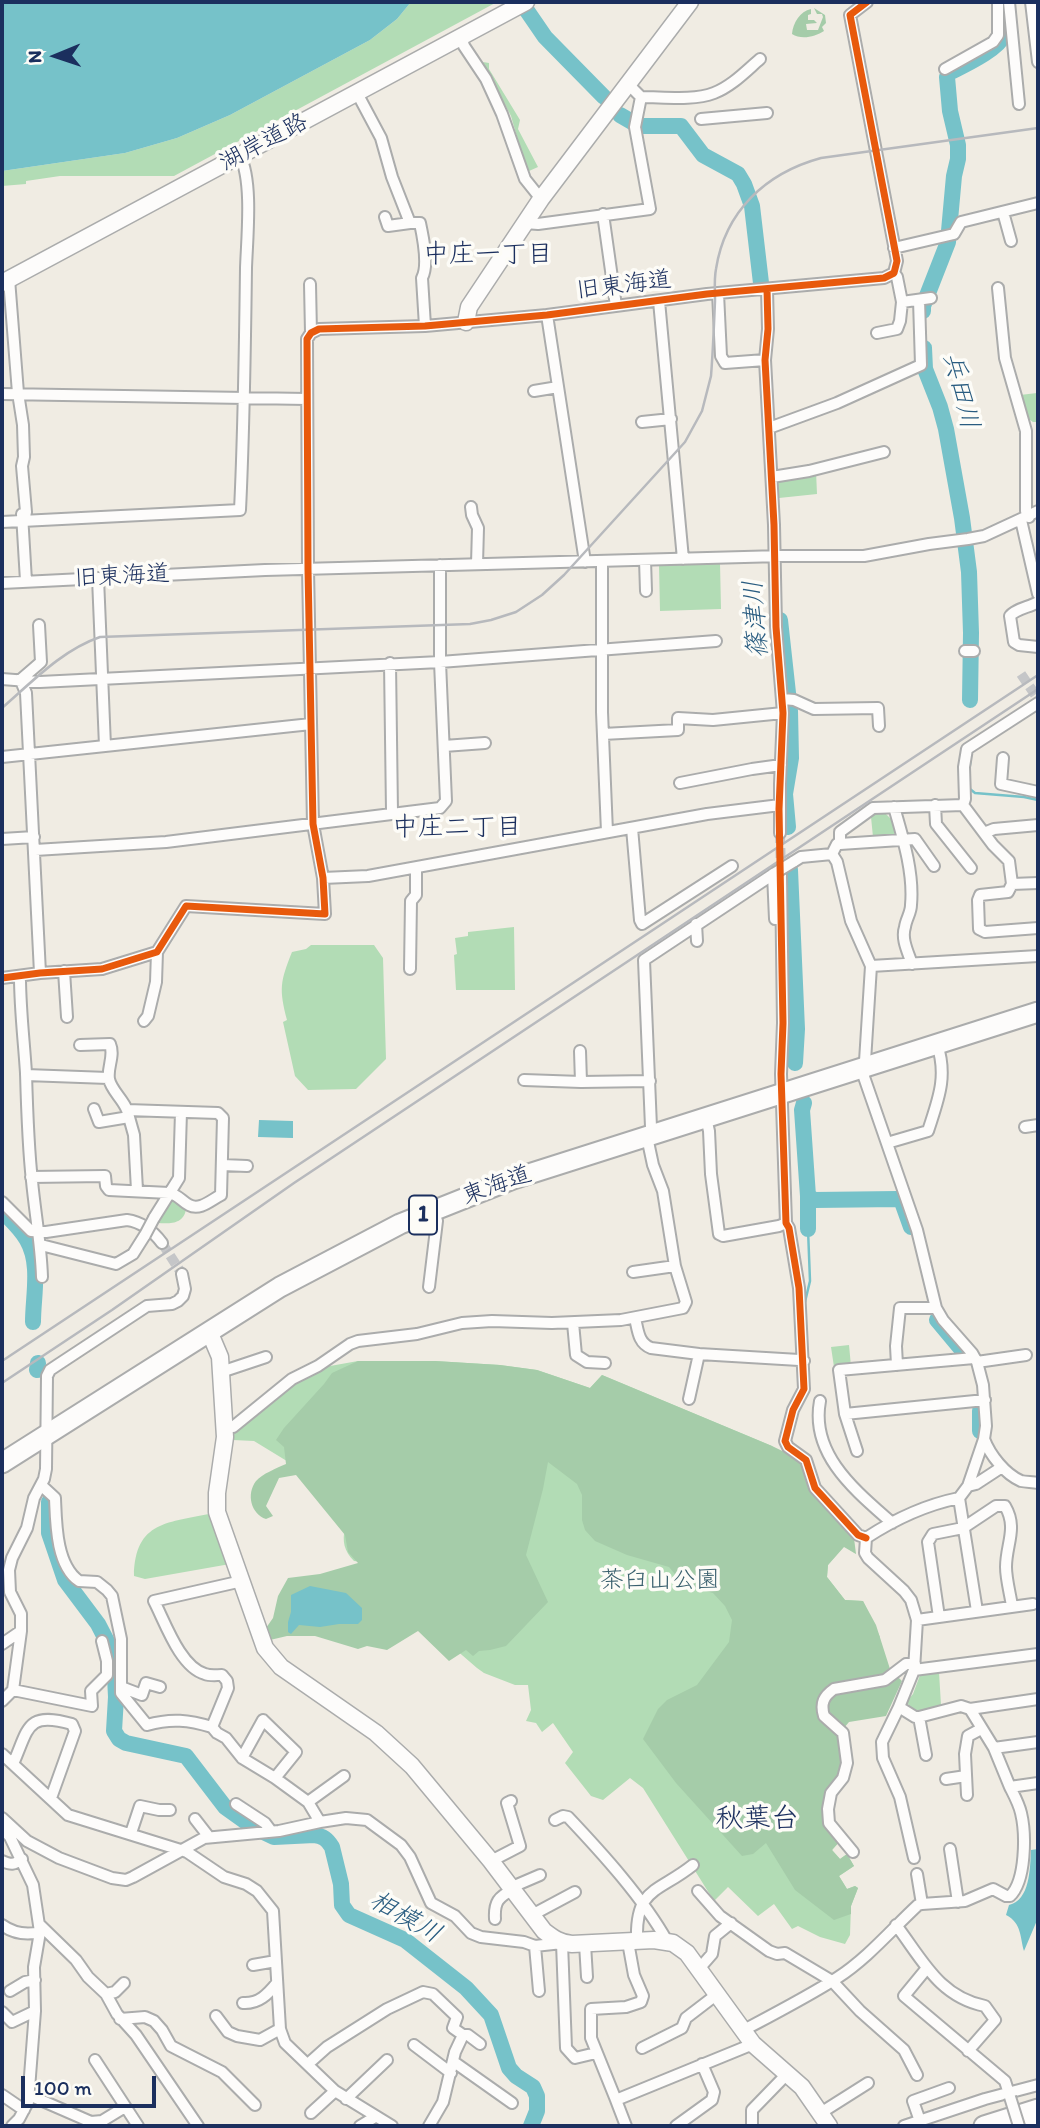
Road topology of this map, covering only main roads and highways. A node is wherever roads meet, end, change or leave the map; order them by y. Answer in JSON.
{"nodes":[{"id":1,"x":1038,"y":1013,"type":"edge"},
{"id":2,"x":2,"y":1463,"type":"edge"},
{"id":3,"x":1038,"y":2109,"type":"edge"},
{"id":4,"x":984,"y":2126,"type":"edge"}],
"edges":[{"from":1,"to":2,"type":"highway","name":"東海道","number":"1"},
{"from":3,"to":4,"type":"highway"}]}
